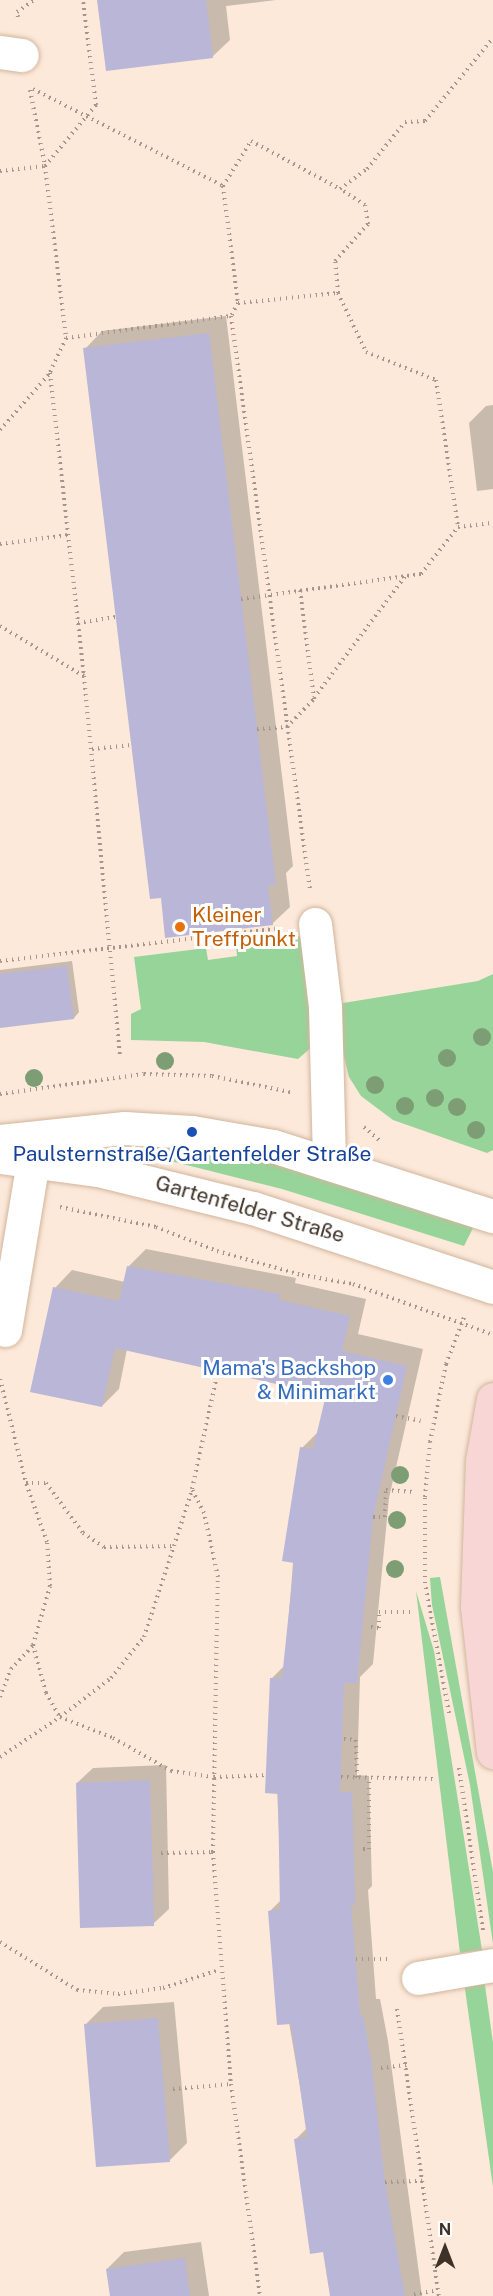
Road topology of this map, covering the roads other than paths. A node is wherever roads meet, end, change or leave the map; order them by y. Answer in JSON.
{"nodes":[{"id":1,"x":315,"y":924,"type":"road end"},
{"id":2,"x":0,"y":1141,"type":"edge"},
{"id":3,"x":0,"y":1157,"type":"edge"},
{"id":4,"x":33,"y":1160,"type":"junction"},
{"id":5,"x":329,"y":1164,"type":"junction"},
{"id":6,"x":493,"y":1216,"type":"edge"},
{"id":7,"x":493,"y":1287,"type":"edge"},
{"id":8,"x":5,"y":1330,"type":"dead end"},
{"id":9,"x":493,"y":1399,"type":"edge"},
{"id":10,"x":493,"y":1752,"type":"edge"},
{"id":11,"x":493,"y":1965,"type":"edge"},
{"id":12,"x":417,"y":1978,"type":"dead end"}],
"edges":[{"from":1,"to":5,"type":"street"},
{"from":2,"to":5,"type":"street"},
{"from":3,"to":4,"type":"street","name":"Gartenfelder Straße"},
{"from":4,"to":7,"type":"street","name":"Gartenfelder Straße"},
{"from":4,"to":8,"type":"street"},
{"from":5,"to":6,"type":"street"},
{"from":9,"to":10,"type":"main road"},
{"from":11,"to":12,"type":"street"}]}
